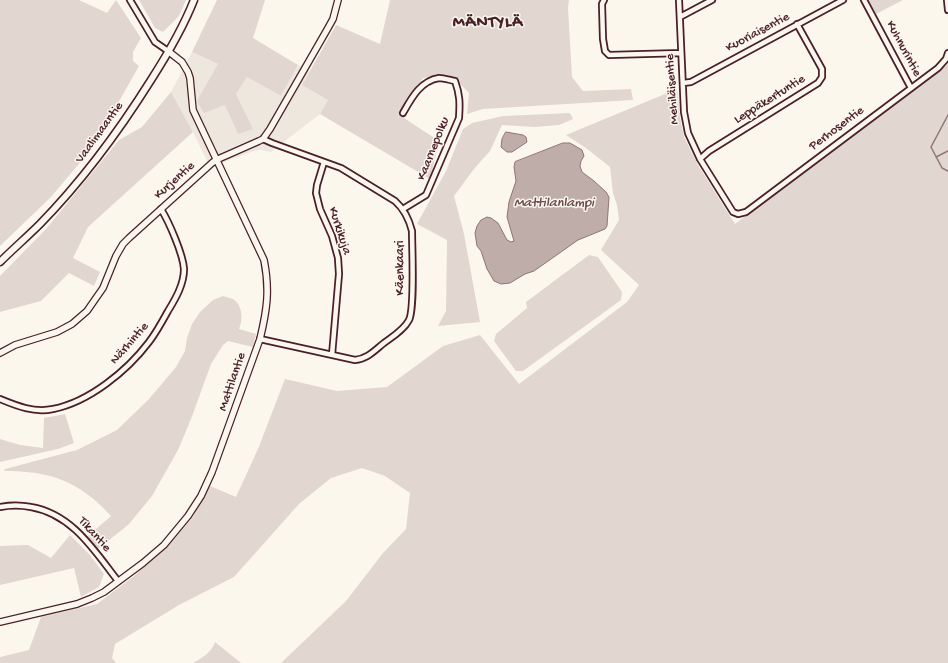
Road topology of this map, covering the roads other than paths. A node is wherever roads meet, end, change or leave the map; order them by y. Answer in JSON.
{"nodes":[{"id":1,"x":130,"y":0,"type":"edge"},
{"id":2,"x":194,"y":0,"type":"edge"},
{"id":3,"x":338,"y":0,"type":"edge"},
{"id":4,"x":604,"y":0,"type":"edge"},
{"id":5,"x":679,"y":0,"type":"edge"},
{"id":6,"x":712,"y":0,"type":"edge"},
{"id":7,"x":843,"y":0,"type":"edge"},
{"id":8,"x":864,"y":0,"type":"edge"},
{"id":9,"x":948,"y":0,"type":"edge"},
{"id":10,"x":948,"y":10,"type":"edge"},
{"id":11,"x":680,"y":17,"type":"junction"},
{"id":12,"x":797,"y":24,"type":"junction"},
{"id":13,"x":168,"y":51,"type":"junction"},
{"id":14,"x":681,"y":53,"type":"junction"},
{"id":15,"x":948,"y":53,"type":"edge"},
{"id":16,"x":683,"y":83,"type":"junction"},
{"id":17,"x":911,"y":88,"type":"junction"},
{"id":18,"x":403,"y":113,"type":"dead end"},
{"id":19,"x":263,"y":139,"type":"junction"},
{"id":20,"x":700,"y":159,"type":"junction"},
{"id":21,"x":216,"y":160,"type":"junction"},
{"id":22,"x":324,"y":162,"type":"junction"},
{"id":23,"x":161,"y":209,"type":"junction"},
{"id":24,"x":403,"y":209,"type":"junction"},
{"id":25,"x":733,"y":212,"type":"joint"},
{"id":26,"x":0,"y":262,"type":"edge"},
{"id":27,"x":260,"y":339,"type":"junction"},
{"id":28,"x":0,"y":353,"type":"edge"},
{"id":29,"x":332,"y":356,"type":"junction"},
{"id":30,"x":0,"y":399,"type":"edge"},
{"id":31,"x":0,"y":507,"type":"edge"},
{"id":32,"x":118,"y":581,"type":"junction"},
{"id":33,"x":0,"y":622,"type":"edge"}],
"edges":[{"from":1,"to":13,"type":"street"},
{"from":2,"to":13,"type":"main road","name":"Vaalimaantie"},
{"from":3,"to":19,"type":"street"},
{"from":4,"to":14,"type":"street"},
{"from":5,"to":11,"type":"street","name":"Mehiläisentie"},
{"from":6,"to":11,"type":"street"},
{"from":7,"to":12,"type":"street","name":"Kuoriaisentie"},
{"from":8,"to":17,"type":"street","name":"Kuhnurintie"},
{"from":9,"to":10,"type":"street"},
{"from":11,"to":14,"type":"street","name":"Mehiläisentie"},
{"from":12,"to":16,"type":"street","name":"Kuoriaisentie"},
{"from":12,"to":20,"type":"street","name":"Leppäkertuntie"},
{"from":13,"to":21,"type":"street","name":"Mattilantie"},
{"from":13,"to":26,"type":"main road","name":"Vaalimaantie"},
{"from":14,"to":16,"type":"street","name":"Mehiläisentie"},
{"from":15,"to":17,"type":"street","name":"Perhosentie"},
{"from":16,"to":20,"type":"street","name":"Mehiläisentie"},
{"from":17,"to":25,"type":"street","name":"Perhosentie"},
{"from":18,"to":24,"type":"street","name":"Kaarnepolku"},
{"from":19,"to":21,"type":"street","name":"Kurjentie"},
{"from":19,"to":22,"type":"street","name":"Käenkaari"},
{"from":20,"to":25,"type":"street","name":"Mehiläisentie"},
{"from":21,"to":23,"type":"street","name":"Kurjentie"},
{"from":21,"to":27,"type":"street","name":"Mattilantie"},
{"from":22,"to":24,"type":"street","name":"Käenkaari"},
{"from":22,"to":29,"type":"street","name":"Kurkikuja"},
{"from":23,"to":28,"type":"street","name":"Kurjentie"},
{"from":23,"to":30,"type":"street","name":"Närhintie"},
{"from":24,"to":29,"type":"street","name":"Käenkaari"},
{"from":27,"to":29,"type":"street","name":"Käenkaari"},
{"from":27,"to":32,"type":"street","name":"Mattilantie"},
{"from":31,"to":32,"type":"street","name":"Tikantie"},
{"from":32,"to":33,"type":"street","name":"Mattilantie"}]}
